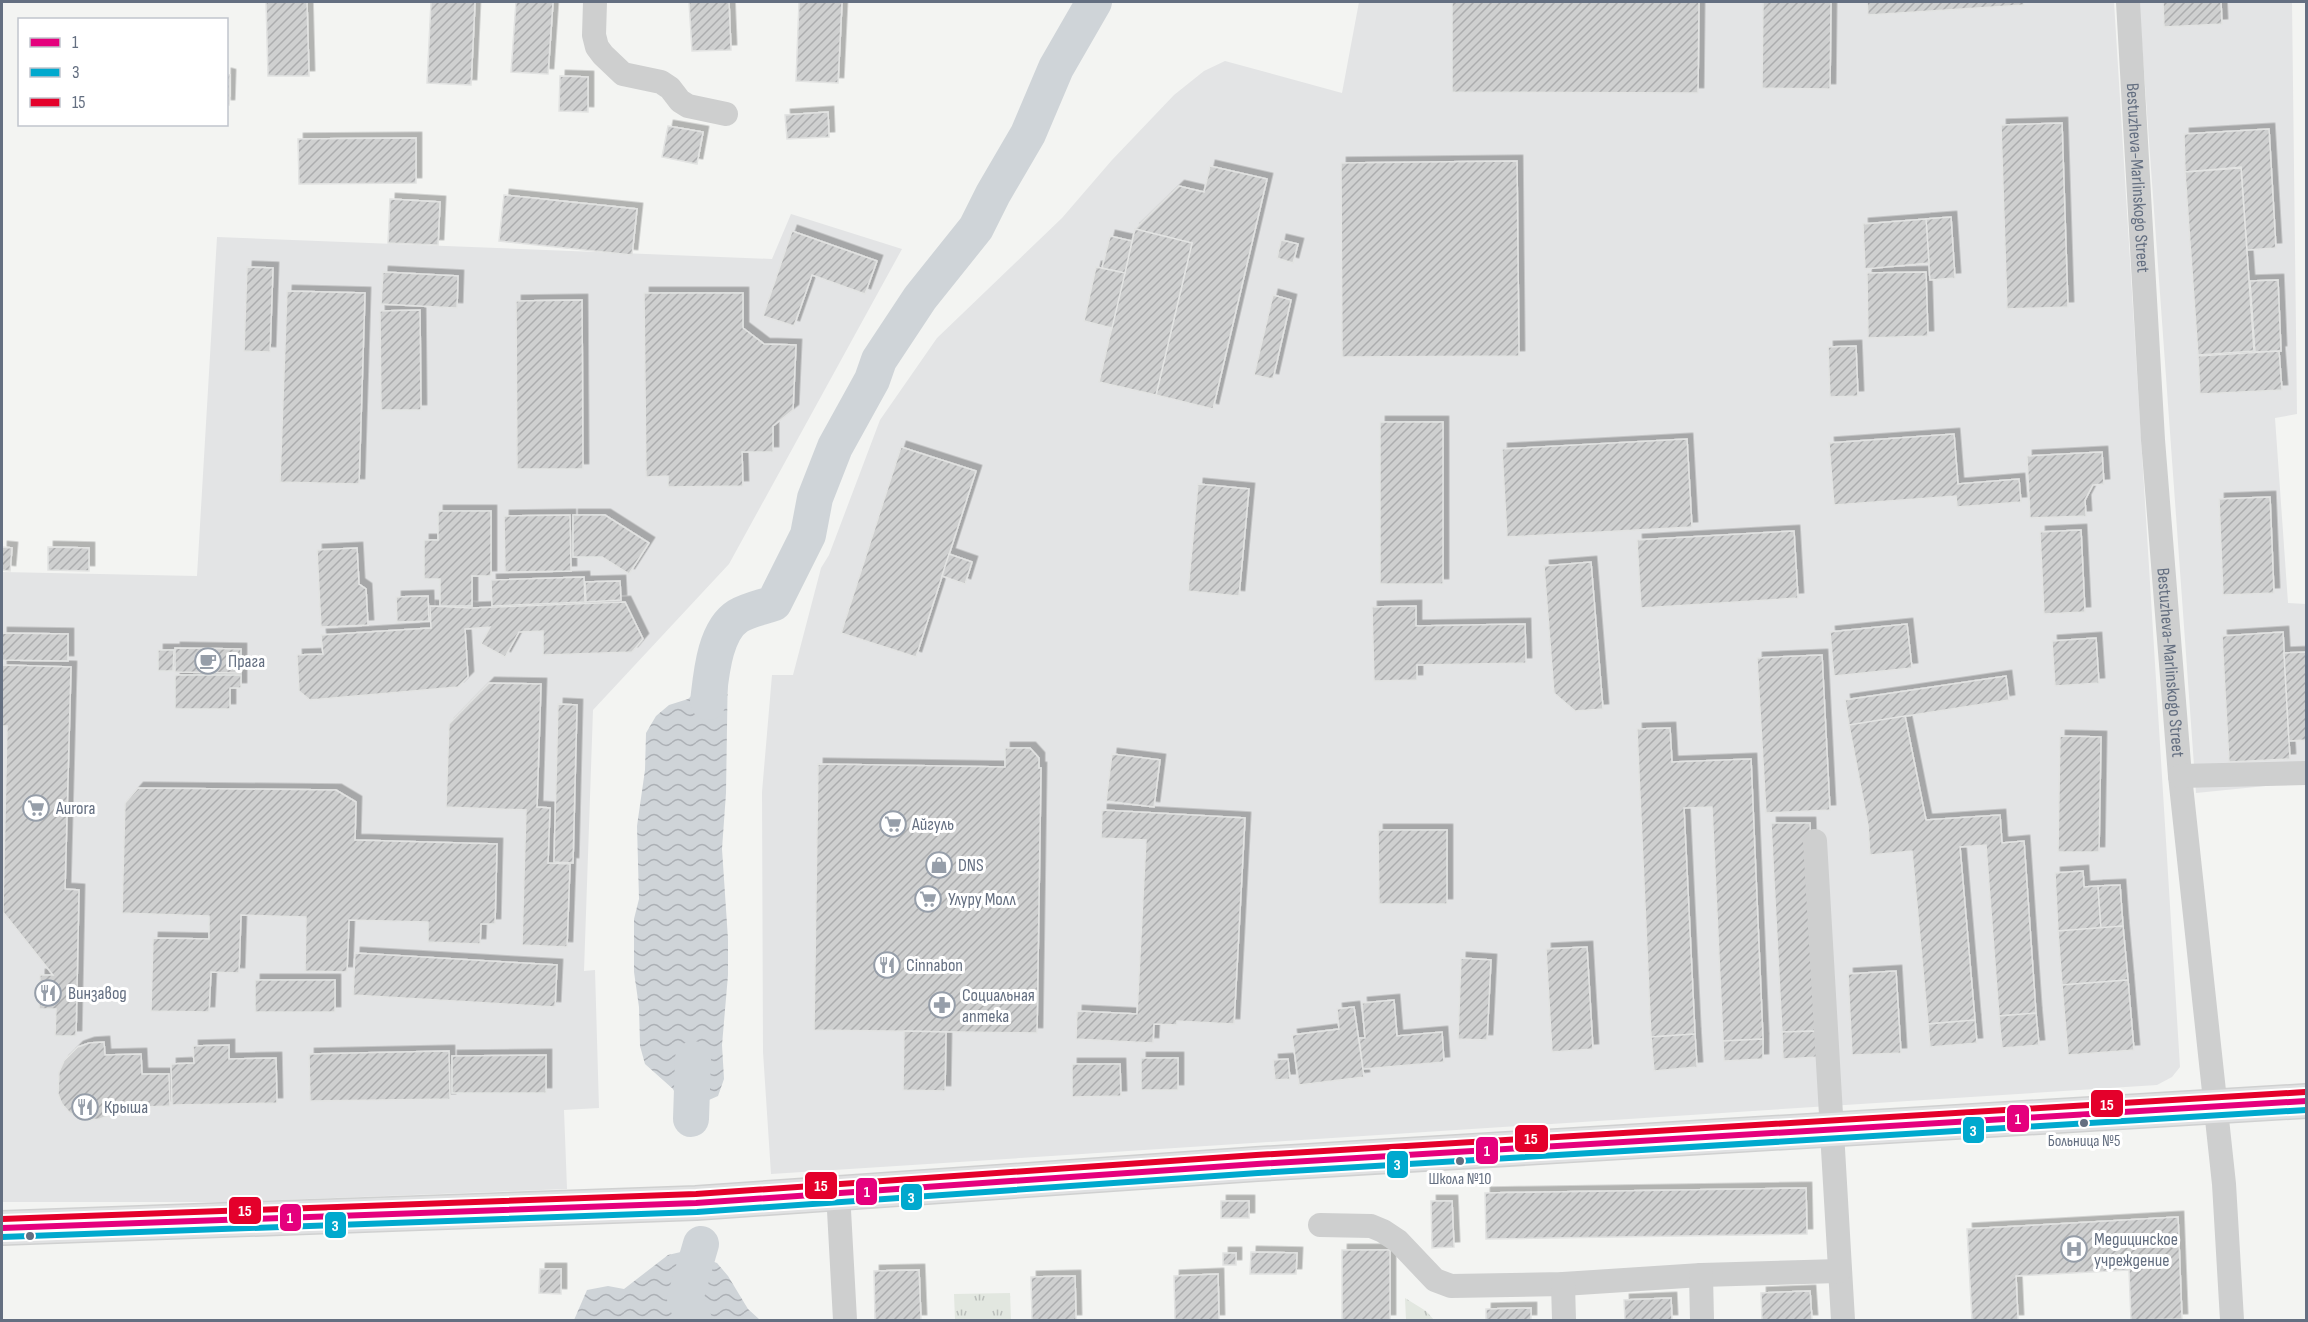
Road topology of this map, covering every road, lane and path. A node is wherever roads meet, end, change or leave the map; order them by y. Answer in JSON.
{"nodes":[{"id":1,"x":595,"y":2,"type":"edge"},
{"id":2,"x":2128,"y":2,"type":"edge"},
{"id":3,"x":726,"y":114,"type":"dead end"},
{"id":4,"x":2307,"y":772,"type":"edge"},
{"id":5,"x":2180,"y":776,"type":"junction"},
{"id":6,"x":1815,"y":841,"type":"dead end"},
{"id":7,"x":2307,"y":1101,"type":"edge"},
{"id":8,"x":2215,"y":1106,"type":"junction"},
{"id":9,"x":1832,"y":1129,"type":"junction"},
{"id":10,"x":838,"y":1192,"type":"junction"},
{"id":11,"x":1320,"y":1225,"type":"dead end"},
{"id":12,"x":2,"y":1228,"type":"edge"},
{"id":13,"x":1839,"y":1271,"type":"junction"},
{"id":14,"x":1701,"y":1275,"type":"junction"},
{"id":15,"x":1563,"y":1284,"type":"junction"},
{"id":16,"x":845,"y":1320,"type":"edge"},
{"id":17,"x":1564,"y":1320,"type":"edge"},
{"id":18,"x":1702,"y":1320,"type":"edge"},
{"id":19,"x":1843,"y":1320,"type":"edge"},
{"id":20,"x":2232,"y":1320,"type":"edge"}],
"edges":[{"from":1,"to":3,"type":"street"},
{"from":2,"to":5,"type":"street","name":"Bestuzheva-Marlinskogo Street"},
{"from":4,"to":5,"type":"street"},
{"from":5,"to":8,"type":"street","name":"Bestuzheva-Marlinskogo Street"},
{"from":6,"to":9,"type":"street"},
{"from":7,"to":8,"type":"street"},
{"from":8,"to":9,"type":"street"},
{"from":8,"to":20,"type":"street","name":"Bestuzheva-Marlinskogo Street"},
{"from":9,"to":10,"type":"street"},
{"from":9,"to":13,"type":"street"},
{"from":10,"to":12,"type":"street"},
{"from":10,"to":16,"type":"street"},
{"from":11,"to":15,"type":"street"},
{"from":13,"to":14,"type":"street"},
{"from":13,"to":19,"type":"street"},
{"from":14,"to":15,"type":"street"},
{"from":14,"to":18,"type":"street"},
{"from":15,"to":17,"type":"street"}]}
